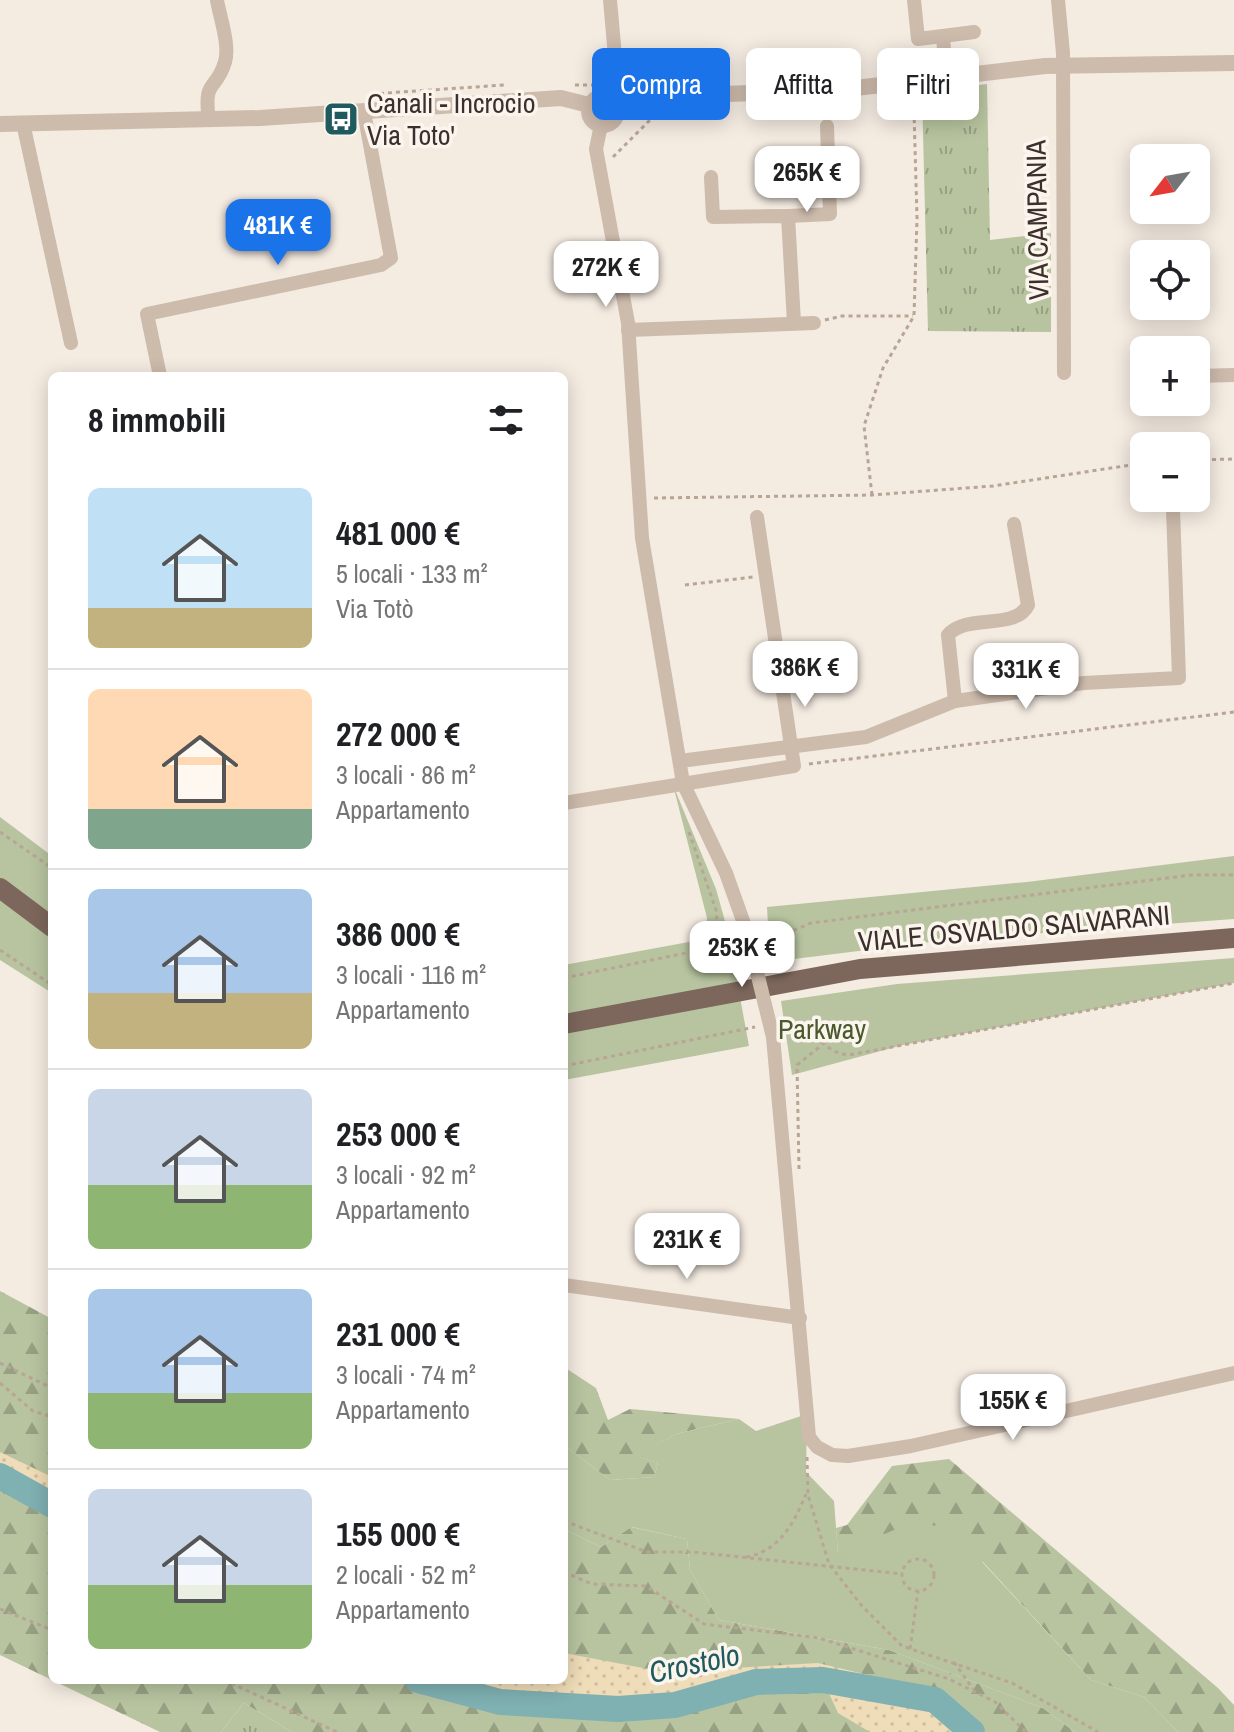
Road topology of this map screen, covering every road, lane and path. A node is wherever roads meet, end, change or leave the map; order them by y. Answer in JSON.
{"nodes":[{"id":1,"x":217,"y":0,"type":"edge"},
{"id":2,"x":610,"y":0,"type":"edge"},
{"id":3,"x":914,"y":0,"type":"edge"},
{"id":4,"x":1058,"y":0,"type":"edge"},
{"id":5,"x":974,"y":32,"type":"dead end"},
{"id":6,"x":943,"y":36,"type":"junction"},
{"id":7,"x":614,"y":48,"type":"edge"},
{"id":8,"x":944,"y":48,"type":"edge"},
{"id":9,"x":1234,"y":63,"type":"edge"},
{"id":10,"x":1061,"y":66,"type":"junction"},
{"id":11,"x":979,"y":74,"type":"edge"},
{"id":12,"x":877,"y":84,"type":"edge"},
{"id":13,"x":730,"y":95,"type":"edge"},
{"id":14,"x":592,"y":102,"type":"edge"},
{"id":15,"x":589,"y":105,"type":"junction"},
{"id":16,"x":364,"y":112,"type":"junction"},
{"id":17,"x":209,"y":120,"type":"junction"},
{"id":18,"x":611,"y":120,"type":"edge"},
{"id":19,"x":23,"y":123,"type":"junction"},
{"id":20,"x":0,"y":124,"type":"edge"},
{"id":21,"x":601,"y":125,"type":"junction"},
{"id":22,"x":827,"y":126,"type":"dead end"},
{"id":23,"x":711,"y":177,"type":"dead end"},
{"id":24,"x":788,"y":216,"type":"junction"},
{"id":25,"x":914,"y":316,"type":"dead end"},
{"id":26,"x":794,"y":323,"type":"junction"},
{"id":27,"x":814,"y":323,"type":"joint"},
{"id":28,"x":628,"y":330,"type":"junction"},
{"id":29,"x":71,"y":343,"type":"dead end"},
{"id":30,"x":159,"y":372,"type":"edge"},
{"id":31,"x":1064,"y":373,"type":"dead end"},
{"id":32,"x":1234,"y":375,"type":"edge"},
{"id":33,"x":1210,"y":376,"type":"edge"},
{"id":34,"x":1234,"y":459,"type":"edge"},
{"id":35,"x":1210,"y":460,"type":"edge"},
{"id":36,"x":1130,"y":465,"type":"edge"},
{"id":37,"x":640,"y":498,"type":"junction"},
{"id":38,"x":1173,"y":512,"type":"edge"},
{"id":39,"x":757,"y":517,"type":"dead end"},
{"id":40,"x":1014,"y":524,"type":"dead end"},
{"id":41,"x":766,"y":575,"type":"junction"},
{"id":42,"x":685,"y":585,"type":"dead end"},
{"id":43,"x":955,"y":701,"type":"junction"},
{"id":44,"x":1234,"y":712,"type":"edge"},
{"id":45,"x":791,"y":746,"type":"junction"},
{"id":46,"x":680,"y":761,"type":"junction"},
{"id":47,"x":794,"y":766,"type":"junction"},
{"id":48,"x":683,"y":783,"type":"junction"},
{"id":49,"x":568,"y":802,"type":"edge"},
{"id":50,"x":686,"y":824,"type":"dead end"},
{"id":51,"x":0,"y":832,"type":"edge"},
{"id":52,"x":48,"y":865,"type":"edge"},
{"id":53,"x":1234,"y":875,"type":"edge"},
{"id":54,"x":0,"y":888,"type":"edge"},
{"id":55,"x":48,"y":924,"type":"edge"},
{"id":56,"x":1234,"y":938,"type":"edge"},
{"id":57,"x":748,"y":939,"type":"junction"},
{"id":58,"x":763,"y":943,"type":"dead end"},
{"id":59,"x":715,"y":947,"type":"junction"},
{"id":60,"x":0,"y":950,"type":"edge"},
{"id":61,"x":568,"y":977,"type":"edge"},
{"id":62,"x":48,"y":982,"type":"edge"},
{"id":63,"x":1234,"y":983,"type":"edge"},
{"id":64,"x":568,"y":1023,"type":"edge"},
{"id":65,"x":757,"y":1026,"type":"dead end"},
{"id":66,"x":771,"y":1030,"type":"junction"},
{"id":67,"x":822,"y":1045,"type":"junction"},
{"id":68,"x":568,"y":1065,"type":"edge"},
{"id":69,"x":787,"y":1179,"type":"junction"},
{"id":70,"x":568,"y":1286,"type":"edge"},
{"id":71,"x":800,"y":1318,"type":"junction"},
{"id":72,"x":0,"y":1363,"type":"edge"},
{"id":73,"x":1234,"y":1373,"type":"edge"},
{"id":74,"x":0,"y":1383,"type":"edge"},
{"id":75,"x":48,"y":1386,"type":"edge"},
{"id":76,"x":48,"y":1416,"type":"edge"},
{"id":77,"x":809,"y":1437,"type":"junction"},
{"id":78,"x":808,"y":1490,"type":"junction"},
{"id":79,"x":568,"y":1522,"type":"edge"},
{"id":80,"x":739,"y":1558,"type":"junction"},
{"id":81,"x":829,"y":1564,"type":"junction"},
{"id":82,"x":568,"y":1574,"type":"edge"},
{"id":83,"x":903,"y":1574,"type":"junction"},
{"id":84,"x":918,"y":1591,"type":"junction"},
{"id":85,"x":0,"y":1609,"type":"edge"},
{"id":86,"x":48,"y":1628,"type":"edge"},
{"id":87,"x":910,"y":1649,"type":"junction"},
{"id":88,"x":954,"y":1662,"type":"junction"},
{"id":89,"x":233,"y":1684,"type":"edge"},
{"id":90,"x":975,"y":1692,"type":"junction"},
{"id":91,"x":337,"y":1732,"type":"edge"},
{"id":92,"x":1026,"y":1732,"type":"edge"},
{"id":93,"x":1098,"y":1732,"type":"edge"}],
"edges":[{"from":1,"to":17,"type":"street"},
{"from":2,"to":7,"type":"street"},
{"from":3,"to":6,"type":"street"},
{"from":4,"to":10,"type":"street","name":"VIA CAMPANIA"},
{"from":5,"to":6,"type":"street"},
{"from":6,"to":8,"type":"street"},
{"from":9,"to":10,"type":"street"},
{"from":10,"to":11,"type":"street"},
{"from":10,"to":31,"type":"street","name":"VIA CAMPANIA"},
{"from":12,"to":13,"type":"street"},
{"from":14,"to":15,"type":"street"},
{"from":15,"to":16,"type":"street"},
{"from":15,"to":21,"type":"street"},
{"from":16,"to":17,"type":"street"},
{"from":16,"to":30,"type":"street"},
{"from":17,"to":19,"type":"street"},
{"from":18,"to":21,"type":"street"},
{"from":19,"to":20,"type":"street"},
{"from":19,"to":29,"type":"street"},
{"from":21,"to":28,"type":"street"},
{"from":22,"to":24,"type":"street"},
{"from":23,"to":24,"type":"street"},
{"from":24,"to":26,"type":"street"},
{"from":25,"to":27,"type":"path"},
{"from":26,"to":27,"type":"street"},
{"from":26,"to":28,"type":"street"},
{"from":28,"to":37,"type":"street"},
{"from":32,"to":33,"type":"street"},
{"from":34,"to":35,"type":"path"},
{"from":36,"to":37,"type":"path"},
{"from":37,"to":46,"type":"street"},
{"from":38,"to":43,"type":"street"},
{"from":39,"to":41,"type":"street"},
{"from":40,"to":43,"type":"street"},
{"from":41,"to":42,"type":"path"},
{"from":41,"to":45,"type":"street"},
{"from":43,"to":45,"type":"street"},
{"from":44,"to":47,"type":"path"},
{"from":45,"to":46,"type":"street"},
{"from":45,"to":47,"type":"street"},
{"from":46,"to":48,"type":"street"},
{"from":47,"to":48,"type":"street"},
{"from":48,"to":49,"type":"street"},
{"from":48,"to":57,"type":"street"},
{"from":50,"to":59,"type":"path"},
{"from":51,"to":52,"type":"path"},
{"from":53,"to":58,"type":"path"},
{"from":54,"to":55,"type":"main road"},
{"from":56,"to":64,"type":"main road","name":"VIALE OSVALDO SALVARANI"},
{"from":57,"to":59,"type":"path"},
{"from":57,"to":66,"type":"street","bridge":true},
{"from":59,"to":61,"type":"path"},
{"from":60,"to":62,"type":"path"},
{"from":63,"to":67,"type":"path"},
{"from":65,"to":68,"type":"path"},
{"from":66,"to":67,"type":"path"},
{"from":66,"to":69,"type":"street"},
{"from":67,"to":69,"type":"path"},
{"from":69,"to":71,"type":"street"},
{"from":70,"to":71,"type":"street"},
{"from":71,"to":77,"type":"street"},
{"from":72,"to":75,"type":"path"},
{"from":73,"to":77,"type":"street"},
{"from":74,"to":76,"type":"path"},
{"from":77,"to":78,"type":"path"},
{"from":78,"to":80,"type":"path"},
{"from":78,"to":81,"type":"path"},
{"from":79,"to":80,"type":"path"},
{"from":80,"to":81,"type":"path"},
{"from":81,"to":83,"type":"path"},
{"from":81,"to":87,"type":"path"},
{"from":82,"to":90,"type":"path"},
{"from":83,"to":84,"type":"path"},
{"from":83,"to":84,"type":"path"},
{"from":84,"to":87,"type":"path"},
{"from":85,"to":86,"type":"path"},
{"from":87,"to":88,"type":"path"},
{"from":88,"to":90,"type":"path"},
{"from":88,"to":93,"type":"path"},
{"from":89,"to":91,"type":"path"},
{"from":90,"to":92,"type":"path"}]}
